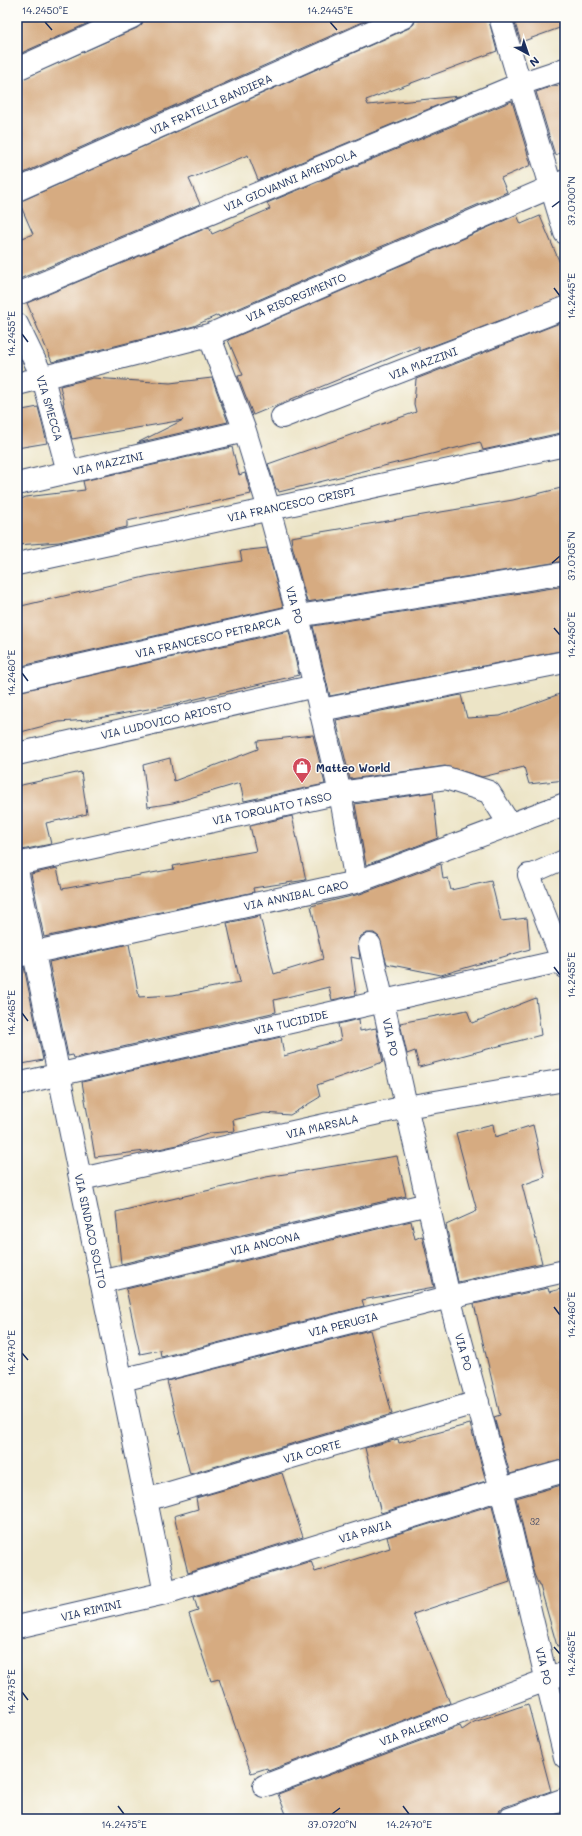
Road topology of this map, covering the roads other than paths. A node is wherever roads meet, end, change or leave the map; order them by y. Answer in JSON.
{"nodes":[{"id":1,"x":132,"y":17,"type":"edge"},
{"id":2,"x":404,"y":17,"type":"edge"},
{"id":3,"x":500,"y":17,"type":"edge"},
{"id":4,"x":565,"y":68,"type":"edge"},
{"id":5,"x":17,"y":69,"type":"edge"},
{"id":6,"x":520,"y":84,"type":"junction"},
{"id":7,"x":558,"y":184,"type":"edge"},
{"id":8,"x":17,"y":190,"type":"edge"},
{"id":9,"x":565,"y":233,"type":"edge"},
{"id":10,"x":17,"y":294,"type":"edge"},
{"id":11,"x":565,"y":308,"type":"edge"},
{"id":12,"x":17,"y":324,"type":"edge"},
{"id":13,"x":209,"y":335,"type":"junction"},
{"id":14,"x":43,"y":378,"type":"junction"},
{"id":15,"x":17,"y":384,"type":"edge"},
{"id":16,"x":282,"y":417,"type":"dead end"},
{"id":17,"x":245,"y":431,"type":"junction"},
{"id":18,"x":565,"y":445,"type":"edge"},
{"id":19,"x":68,"y":472,"type":"junction"},
{"id":20,"x":17,"y":484,"type":"edge"},
{"id":21,"x":269,"y":509,"type":"junction"},
{"id":22,"x":17,"y":564,"type":"edge"},
{"id":23,"x":565,"y":573,"type":"edge"},
{"id":24,"x":298,"y":616,"type":"junction"},
{"id":25,"x":565,"y":662,"type":"edge"},
{"id":26,"x":17,"y":680,"type":"edge"},
{"id":27,"x":315,"y":686,"type":"junction"},
{"id":28,"x":321,"y":710,"type":"junction"},
{"id":29,"x":17,"y":754,"type":"edge"},
{"id":30,"x":340,"y":794,"type":"junction"},
{"id":31,"x":565,"y":804,"type":"edge"},
{"id":32,"x":510,"y":825,"type":"junction"},
{"id":33,"x":565,"y":859,"type":"edge"},
{"id":34,"x":17,"y":864,"type":"edge"},
{"id":35,"x":17,"y":870,"type":"edge"},
{"id":36,"x":529,"y":875,"type":"joint"},
{"id":37,"x":356,"y":882,"type":"junction"},
{"id":38,"x":370,"y":945,"type":"dead end"},
{"id":39,"x":25,"y":954,"type":"edge"},
{"id":40,"x":564,"y":962,"type":"edge"},
{"id":41,"x":383,"y":1001,"type":"junction"},
{"id":42,"x":59,"y":1074,"type":"junction"},
{"id":43,"x":565,"y":1080,"type":"edge"},
{"id":44,"x":17,"y":1084,"type":"edge"},
{"id":45,"x":406,"y":1107,"type":"junction"},
{"id":46,"x":81,"y":1180,"type":"junction"},
{"id":47,"x":428,"y":1204,"type":"junction"},
{"id":48,"x":565,"y":1271,"type":"edge"},
{"id":49,"x":101,"y":1282,"type":"junction"},
{"id":50,"x":449,"y":1297,"type":"junction"},
{"id":51,"x":122,"y":1380,"type":"junction"},
{"id":52,"x":478,"y":1402,"type":"junction"},
{"id":53,"x":565,"y":1471,"type":"edge"},
{"id":54,"x":501,"y":1489,"type":"junction"},
{"id":55,"x":146,"y":1500,"type":"junction"},
{"id":56,"x":165,"y":1593,"type":"junction"},
{"id":57,"x":17,"y":1627,"type":"edge"},
{"id":58,"x":556,"y":1676,"type":"edge"},
{"id":59,"x":565,"y":1757,"type":"edge"},
{"id":60,"x":264,"y":1786,"type":"dead end"},
{"id":61,"x":565,"y":1799,"type":"edge"},
{"id":62,"x":509,"y":1819,"type":"edge"}],
"edges":[{"from":1,"to":5,"type":"street"},
{"from":2,"to":8,"type":"street","name":"VIA FRATELLI BANDIERA"},
{"from":3,"to":6,"type":"street"},
{"from":4,"to":6,"type":"street","name":"VIA GIOVANNI AMENDOLA"},
{"from":6,"to":7,"type":"street"},
{"from":6,"to":10,"type":"street","name":"VIA GIOVANNI AMENDOLA"},
{"from":7,"to":9,"type":"street"},
{"from":7,"to":13,"type":"street","name":"VIA RISORGIMENTO"},
{"from":11,"to":16,"type":"street","name":"VIA MAZZINI"},
{"from":12,"to":14,"type":"street","name":"VIA SMECCA"},
{"from":13,"to":14,"type":"street","name":"VIA RISORGIMENTO"},
{"from":13,"to":17,"type":"street","name":"VIA PO"},
{"from":14,"to":15,"type":"street","name":"VIA RISORGIMENTO"},
{"from":14,"to":19,"type":"street","name":"VIA SMECCA"},
{"from":17,"to":19,"type":"street","name":"VIA MAZZINI"},
{"from":17,"to":21,"type":"street","name":"VIA PO"},
{"from":18,"to":21,"type":"street","name":"VIA FRANCESCO CRISPI"},
{"from":19,"to":20,"type":"street","name":"VIA MAZZINI"},
{"from":21,"to":22,"type":"street","name":"VIA FRANCESCO CRISPI"},
{"from":21,"to":24,"type":"street","name":"VIA PO"},
{"from":23,"to":24,"type":"street","name":"VIA FRANCESCO PETRARCA"},
{"from":24,"to":26,"type":"street","name":"VIA FRANCESCO PETRARCA"},
{"from":24,"to":27,"type":"street","name":"VIA PO"},
{"from":25,"to":28,"type":"street"},
{"from":27,"to":28,"type":"street","name":"VIA PO"},
{"from":27,"to":29,"type":"street","name":"VIA LUDOVICO ARIOSTO"},
{"from":28,"to":30,"type":"street","name":"VIA PO"},
{"from":30,"to":32,"type":"street","name":"VIA TORQUATO TASSO"},
{"from":30,"to":34,"type":"street","name":"VIA TORQUATO TASSO"},
{"from":30,"to":37,"type":"street","name":"VIA PO"},
{"from":31,"to":32,"type":"street","name":"VIA ANNIBAL CARO"},
{"from":32,"to":37,"type":"street","name":"VIA ANNIBAL CARO"},
{"from":33,"to":36,"type":"lane"},
{"from":35,"to":39,"type":"street","name":"VIA SINDACO SOLITO"},
{"from":36,"to":40,"type":"street"},
{"from":37,"to":39,"type":"street","name":"VIA ANNIBAL CARO"},
{"from":38,"to":41,"type":"street","name":"VIA PO"},
{"from":39,"to":42,"type":"street","name":"VIA SINDACO SOLITO"},
{"from":40,"to":41,"type":"street","name":"VIA TUCIDIDE"},
{"from":41,"to":42,"type":"street","name":"VIA TUCIDIDE"},
{"from":41,"to":45,"type":"street","name":"VIA PO"},
{"from":42,"to":44,"type":"street","name":"VIA TUCIDIDE"},
{"from":42,"to":46,"type":"street","name":"VIA SINDACO SOLITO"},
{"from":43,"to":45,"type":"street","name":"VIA MARSALA"},
{"from":45,"to":46,"type":"street","name":"VIA MARSALA"},
{"from":45,"to":47,"type":"street","name":"VIA PO"},
{"from":46,"to":49,"type":"street","name":"VIA SINDACO SOLITO"},
{"from":47,"to":49,"type":"street","name":"VIA ANCONA"},
{"from":47,"to":50,"type":"street","name":"VIA PO"},
{"from":48,"to":50,"type":"street","name":"VIA PERUGIA"},
{"from":49,"to":51,"type":"street","name":"VIA SINDACO SOLITO"},
{"from":50,"to":51,"type":"street","name":"VIA PERUGIA"},
{"from":50,"to":52,"type":"street","name":"VIA PO"},
{"from":51,"to":55,"type":"street","name":"VIA SINDACO SOLITO"},
{"from":52,"to":54,"type":"street","name":"VIA PO"},
{"from":52,"to":55,"type":"street","name":"VIA CORTE"},
{"from":53,"to":54,"type":"street","name":"VIA PAVIA"},
{"from":54,"to":56,"type":"street","name":"VIA PAVIA"},
{"from":54,"to":58,"type":"street","name":"VIA PO"},
{"from":55,"to":56,"type":"street","name":"VIA SINDACO SOLITO"},
{"from":56,"to":57,"type":"street","name":"VIA RIMINI"},
{"from":58,"to":59,"type":"street","name":"VIA PO"},
{"from":58,"to":60,"type":"street","name":"VIA PALERMO"},
{"from":61,"to":62,"type":"street"}]}
